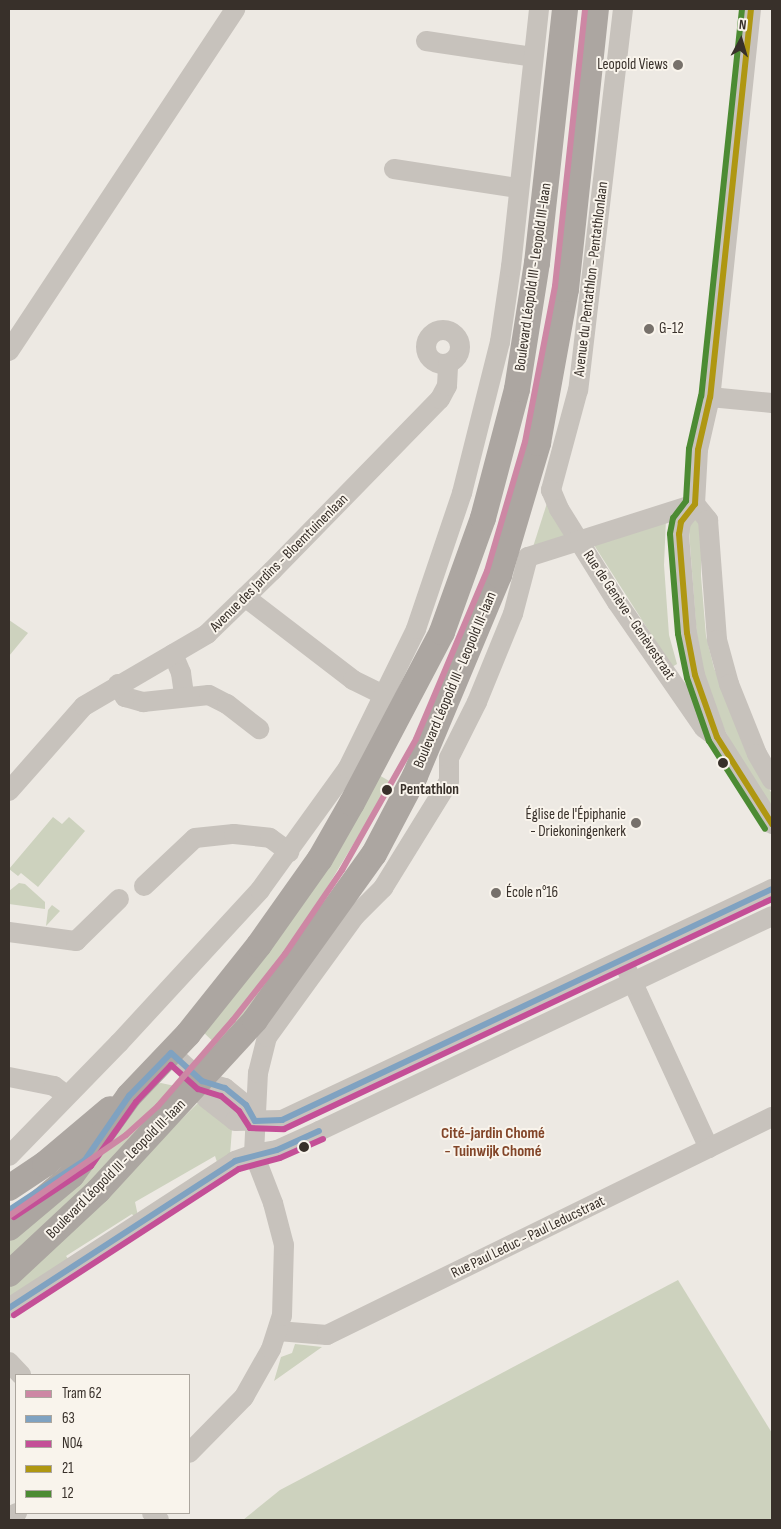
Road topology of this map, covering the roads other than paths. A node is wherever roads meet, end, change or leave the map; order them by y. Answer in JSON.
{"nodes":[{"id":1,"x":235,"y":9,"type":"edge"},
{"id":2,"x":539,"y":9,"type":"edge"},
{"id":3,"x":565,"y":9,"type":"edge"},
{"id":4,"x":596,"y":9,"type":"edge"},
{"id":5,"x":623,"y":9,"type":"edge"},
{"id":6,"x":751,"y":9,"type":"edge"},
{"id":7,"x":426,"y":41,"type":"dead end"},
{"id":8,"x":533,"y":57,"type":"junction"},
{"id":9,"x":394,"y":169,"type":"dead end"},
{"id":10,"x":517,"y":188,"type":"junction"},
{"id":11,"x":511,"y":266,"type":"junction"},
{"id":12,"x":534,"y":285,"type":"junction"},
{"id":13,"x":9,"y":350,"type":"edge"},
{"id":14,"x":448,"y":364,"type":"dead end"},
{"id":15,"x":710,"y":397,"type":"junction"},
{"id":16,"x":772,"y":403,"type":"edge"},
{"id":17,"x":695,"y":504,"type":"junction"},
{"id":18,"x":579,"y":540,"type":"junction"},
{"id":19,"x":245,"y":597,"type":"junction"},
{"id":20,"x":173,"y":654,"type":"junction"},
{"id":21,"x":118,"y":684,"type":"junction"},
{"id":22,"x":184,"y":695,"type":"junction"},
{"id":23,"x":384,"y":695,"type":"junction"},
{"id":24,"x":259,"y":729,"type":"dead end"},
{"id":25,"x":717,"y":737,"type":"junction"},
{"id":26,"x":772,"y":780,"type":"edge"},
{"id":27,"x":9,"y":791,"type":"edge"},
{"id":28,"x":772,"y":824,"type":"edge"},
{"id":29,"x":289,"y":852,"type":"junction"},
{"id":30,"x":144,"y":886,"type":"dead end"},
{"id":31,"x":772,"y":889,"type":"edge"},
{"id":32,"x":119,"y":899,"type":"dead end"},
{"id":33,"x":772,"y":916,"type":"edge"},
{"id":34,"x":9,"y":932,"type":"edge"},
{"id":35,"x":623,"y":959,"type":"junction"},
{"id":36,"x":632,"y":982,"type":"junction"},
{"id":37,"x":171,"y":1053,"type":"junction"},
{"id":38,"x":9,"y":1077,"type":"edge"},
{"id":39,"x":202,"y":1081,"type":"junction"},
{"id":40,"x":66,"y":1095,"type":"junction"},
{"id":41,"x":129,"y":1096,"type":"junction"},
{"id":42,"x":772,"y":1117,"type":"edge"},
{"id":43,"x":255,"y":1121,"type":"junction"},
{"id":44,"x":709,"y":1148,"type":"junction"},
{"id":45,"x":254,"y":1154,"type":"junction"},
{"id":46,"x":9,"y":1156,"type":"edge"},
{"id":47,"x":9,"y":1188,"type":"edge"},
{"id":48,"x":9,"y":1228,"type":"edge"},
{"id":49,"x":9,"y":1274,"type":"edge"},
{"id":50,"x":9,"y":1308,"type":"edge"},
{"id":51,"x":278,"y":1331,"type":"junction"},
{"id":52,"x":9,"y":1362,"type":"edge"},
{"id":53,"x":20,"y":1374,"type":"edge"},
{"id":54,"x":190,"y":1452,"type":"edge"}],
"edges":[{"from":1,"to":13,"type":"street"},
{"from":2,"to":8,"type":"street","name":"Boulevard Léopold III - Leopold III-laan"},
{"from":3,"to":12,"type":"main road","name":"Boulevard Léopold III - Leopold III-laan"},
{"from":4,"to":39,"type":"main road","name":"Boulevard Léopold III - Leopold III-laan"},
{"from":5,"to":18,"type":"street","name":"Avenue du Pentathlon - Pentathlonlaan"},
{"from":6,"to":15,"type":"street"},
{"from":7,"to":8,"type":"street"},
{"from":8,"to":10,"type":"street","name":"Boulevard Léopold III - Leopold III-laan"},
{"from":9,"to":10,"type":"street"},
{"from":10,"to":11,"type":"street","name":"Boulevard Léopold III - Leopold III-laan"},
{"from":11,"to":12,"type":"street"},
{"from":11,"to":23,"type":"street","name":"Boulevard Léopold III - Leopold III-laan"},
{"from":12,"to":37,"type":"main road","name":"Boulevard Léopold III - Leopold III-laan"},
{"from":14,"to":19,"type":"street","name":"Avenue des Jardins - Bloemtuinenlaan"},
{"from":15,"to":16,"type":"street"},
{"from":15,"to":17,"type":"street"},
{"from":17,"to":18,"type":"street","name":"Rue de Genève - Genèvestraat"},
{"from":17,"to":25,"type":"street","name":"Rue de Genève - Genèvestraat"},
{"from":17,"to":26,"type":"street"},
{"from":18,"to":25,"type":"street","name":"Rue de Genève - Genèvestraat"},
{"from":18,"to":43,"type":"street","name":"Boulevard Léopold III - Leopold III-laan"},
{"from":19,"to":20,"type":"street","name":"Avenue des Jardins - Bloemtuinenlaan"},
{"from":19,"to":23,"type":"street"},
{"from":20,"to":21,"type":"street","name":"Avenue des Jardins - Bloemtuinenlaan"},
{"from":20,"to":22,"type":"street"},
{"from":21,"to":22,"type":"street"},
{"from":21,"to":27,"type":"street","name":"Avenue des Jardins - Bloemtuinenlaan"},
{"from":22,"to":24,"type":"street"},
{"from":23,"to":29,"type":"street","name":"Boulevard Léopold III - Leopold III-laan"},
{"from":25,"to":28,"type":"street","name":"Rue de Genève - Genèvestraat"},
{"from":29,"to":30,"type":"street"},
{"from":29,"to":40,"type":"street","name":"Boulevard Léopold III - Leopold III-laan"},
{"from":31,"to":35,"type":"street"},
{"from":32,"to":34,"type":"street"},
{"from":33,"to":36,"type":"street"},
{"from":35,"to":36,"type":"street"},
{"from":35,"to":43,"type":"street"},
{"from":36,"to":44,"type":"street"},
{"from":36,"to":45,"type":"street"},
{"from":37,"to":39,"type":"street"},
{"from":37,"to":41,"type":"main road","name":"Boulevard Léopold III - Leopold III-laan"},
{"from":38,"to":40,"type":"street"},
{"from":39,"to":43,"type":"street"},
{"from":39,"to":49,"type":"main road","name":"Boulevard Léopold III - Leopold III-laan"},
{"from":40,"to":46,"type":"street","name":"Boulevard Léopold III - Leopold III-laan"},
{"from":41,"to":47,"type":"main road","name":"Boulevard Léopold III - Leopold III-laan"},
{"from":41,"to":48,"type":"main road","name":"Boulevard Léopold III - Leopold III-laan"},
{"from":42,"to":44,"type":"street","name":"Rue Paul Leduc - Paul Leducstraat"},
{"from":43,"to":45,"type":"street","name":"Boulevard Léopold III - Leopold III-laan"},
{"from":44,"to":51,"type":"street","name":"Rue Paul Leduc - Paul Leducstraat"},
{"from":45,"to":50,"type":"street"},
{"from":45,"to":51,"type":"street"},
{"from":51,"to":54,"type":"street"},
{"from":52,"to":53,"type":"street"}]}
